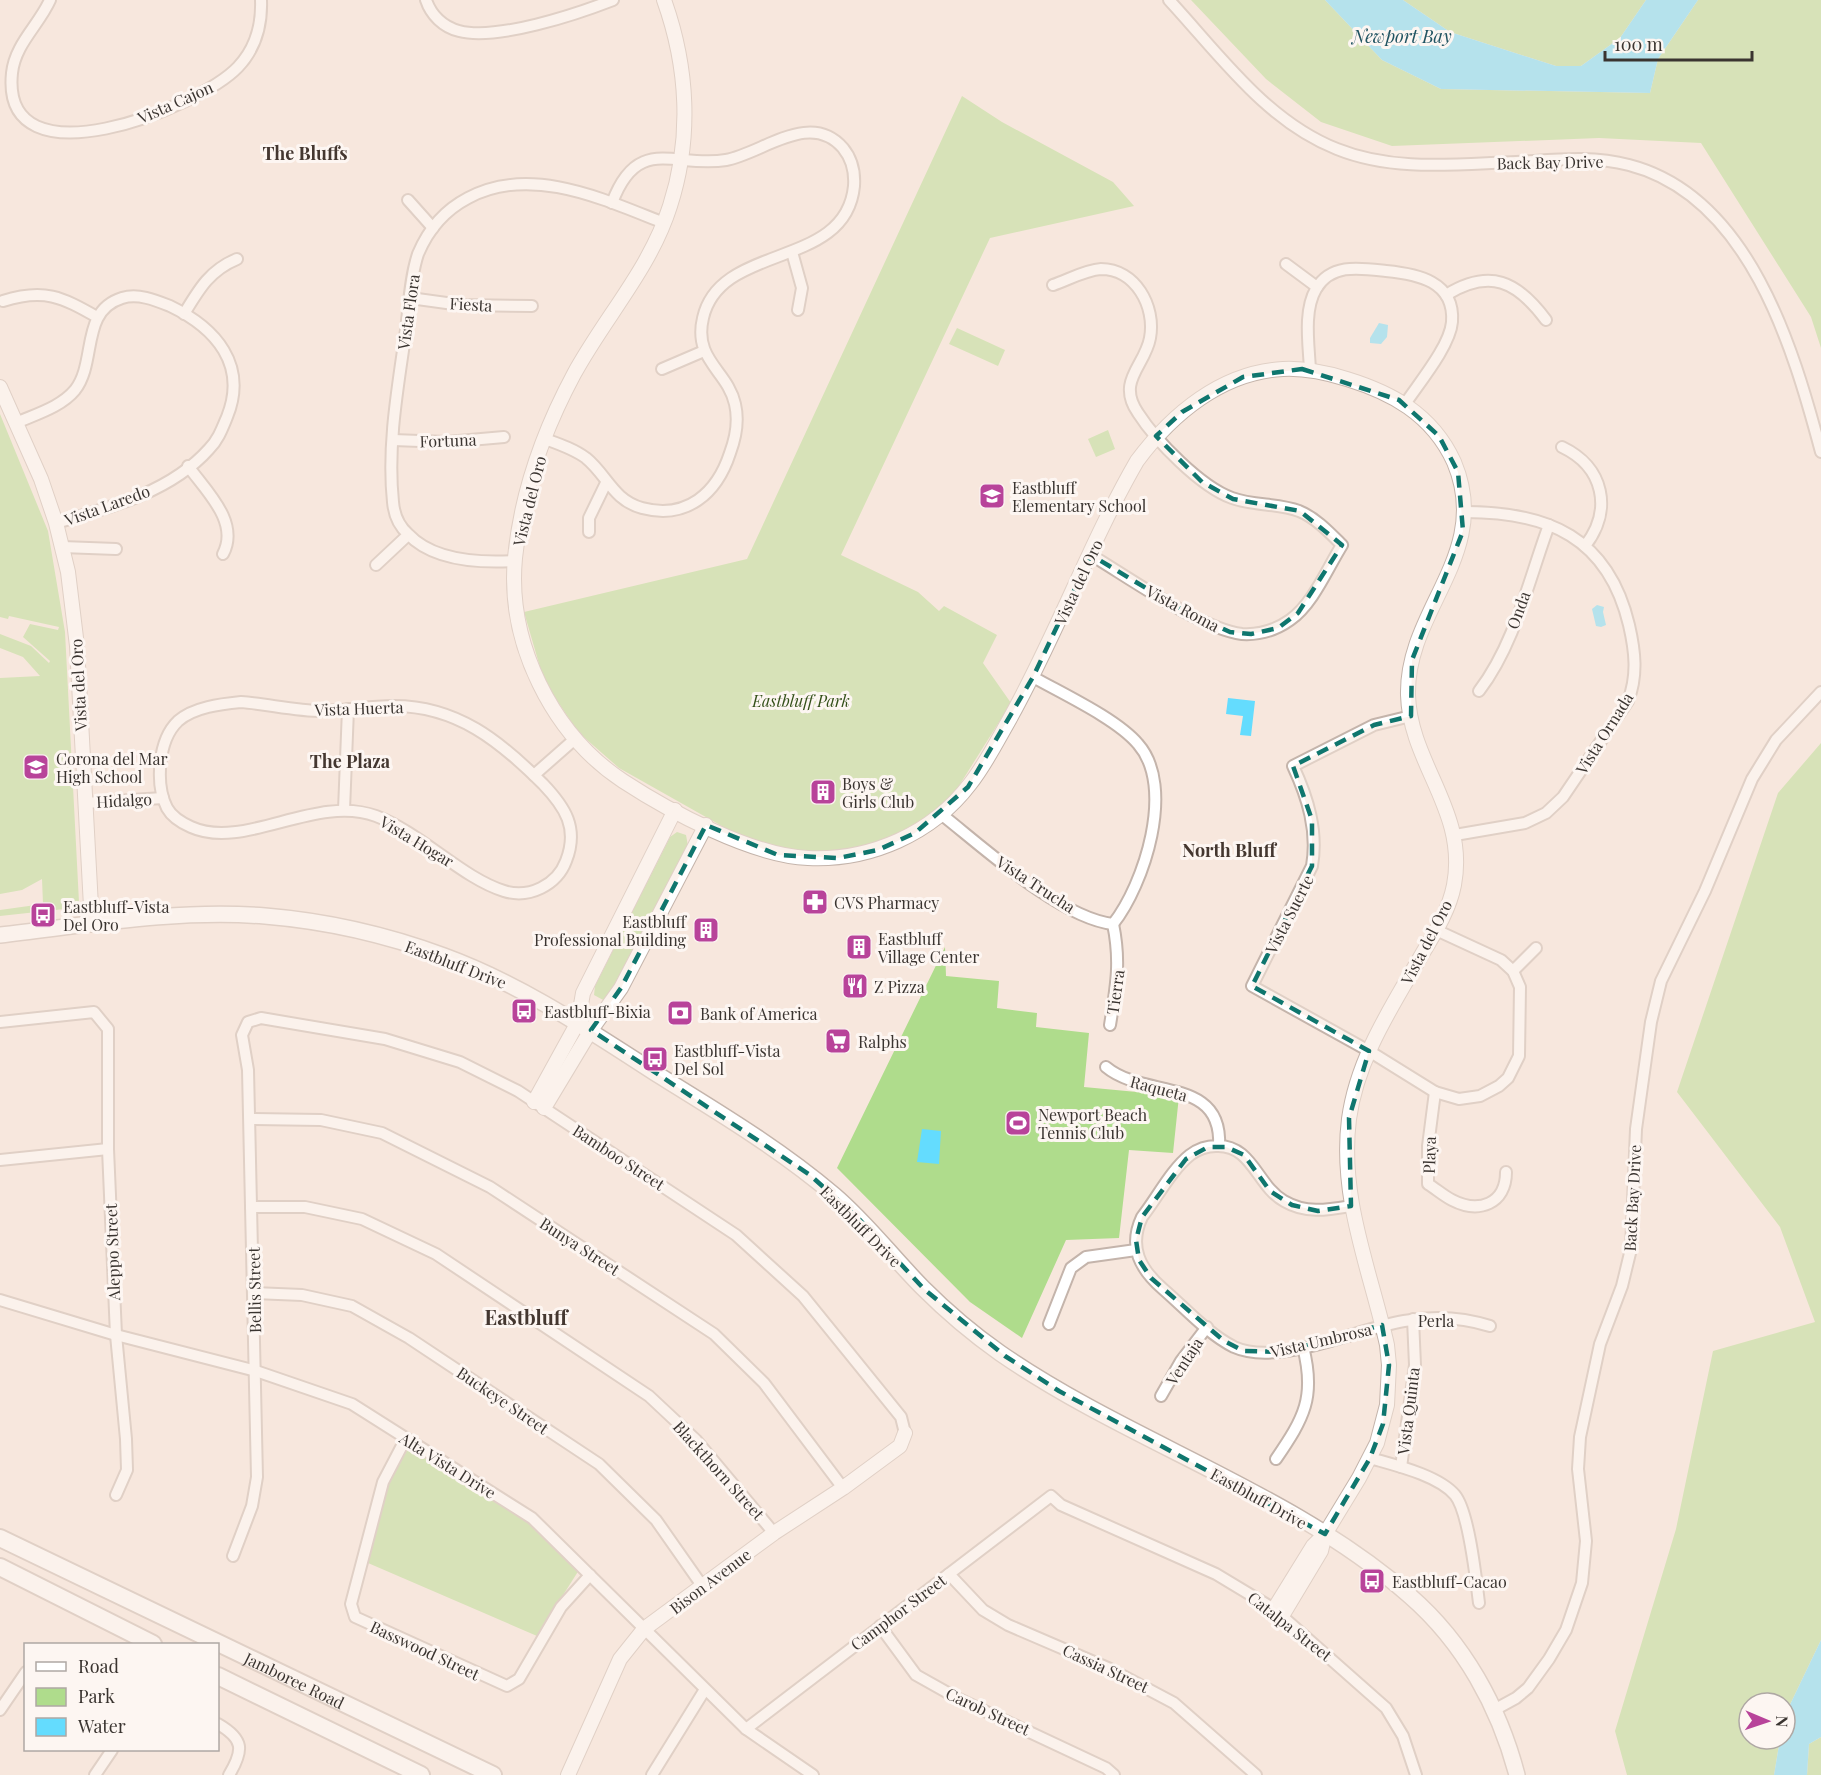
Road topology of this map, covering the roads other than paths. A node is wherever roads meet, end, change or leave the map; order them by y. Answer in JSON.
{"nodes":[{"id":1,"x":50,"y":0,"type":"edge"},
{"id":2,"x":261,"y":0,"type":"edge"},
{"id":3,"x":426,"y":0,"type":"edge"},
{"id":4,"x":613,"y":0,"type":"edge"},
{"id":5,"x":663,"y":0,"type":"edge"},
{"id":6,"x":1169,"y":0,"type":"edge"},
{"id":7,"x":682,"y":158,"type":"junction"},
{"id":8,"x":408,"y":200,"type":"dead end"},
{"id":9,"x":612,"y":202,"type":"junction"},
{"id":10,"x":664,"y":223,"type":"junction"},
{"id":11,"x":433,"y":228,"type":"junction"},
{"id":12,"x":792,"y":252,"type":"junction"},
{"id":13,"x":237,"y":259,"type":"dead end"},
{"id":14,"x":1286,"y":264,"type":"dead end"},
{"id":15,"x":1053,"y":285,"type":"dead end"},
{"id":16,"x":1317,"y":286,"type":"junction"},
{"id":17,"x":1446,"y":295,"type":"junction"},
{"id":18,"x":410,"y":298,"type":"junction"},
{"id":19,"x":3,"y":300,"type":"dead end"},
{"id":20,"x":532,"y":306,"type":"dead end"},
{"id":21,"x":798,"y":310,"type":"dead end"},
{"id":22,"x":184,"y":314,"type":"junction"},
{"id":23,"x":97,"y":317,"type":"junction"},
{"id":24,"x":1546,"y":320,"type":"dead end"},
{"id":25,"x":704,"y":351,"type":"junction"},
{"id":26,"x":662,"y":369,"type":"dead end"},
{"id":27,"x":1310,"y":370,"type":"junction"},
{"id":28,"x":0,"y":387,"type":"edge"},
{"id":29,"x":1405,"y":404,"type":"junction"},
{"id":30,"x":16,"y":423,"type":"junction"},
{"id":31,"x":1156,"y":436,"type":"junction"},
{"id":32,"x":504,"y":437,"type":"dead end"},
{"id":33,"x":545,"y":439,"type":"junction"},
{"id":34,"x":393,"y":440,"type":"junction"},
{"id":35,"x":1562,"y":447,"type":"dead end"},
{"id":36,"x":1821,"y":452,"type":"edge"},
{"id":37,"x":188,"y":466,"type":"junction"},
{"id":38,"x":606,"y":483,"type":"junction"},
{"id":39,"x":1464,"y":512,"type":"junction"},
{"id":40,"x":56,"y":523,"type":"junction"},
{"id":41,"x":1549,"y":525,"type":"junction"},
{"id":42,"x":589,"y":532,"type":"dead end"},
{"id":43,"x":408,"y":535,"type":"junction"},
{"id":44,"x":1585,"y":546,"type":"junction"},
{"id":45,"x":62,"y":547,"type":"junction"},
{"id":46,"x":116,"y":549,"type":"dead end"},
{"id":47,"x":222,"y":554,"type":"dead end"},
{"id":48,"x":1091,"y":555,"type":"junction"},
{"id":49,"x":515,"y":561,"type":"junction"},
{"id":50,"x":376,"y":566,"type":"dead end"},
{"id":51,"x":1033,"y":677,"type":"junction"},
{"id":52,"x":1479,"y":691,"type":"dead end"},
{"id":53,"x":1821,"y":692,"type":"edge"},
{"id":54,"x":348,"y":709,"type":"junction"},
{"id":55,"x":1411,"y":716,"type":"junction"},
{"id":56,"x":576,"y":738,"type":"junction"},
{"id":57,"x":534,"y":775,"type":"junction"},
{"id":58,"x":163,"y":798,"type":"junction"},
{"id":59,"x":86,"y":802,"type":"junction"},
{"id":60,"x":344,"y":810,"type":"junction"},
{"id":61,"x":675,"y":810,"type":"junction"},
{"id":62,"x":941,"y":814,"type":"junction"},
{"id":63,"x":705,"y":825,"type":"junction"},
{"id":64,"x":573,"y":831,"type":"joint"},
{"id":65,"x":1455,"y":835,"type":"junction"},
{"id":66,"x":1113,"y":924,"type":"junction"},
{"id":67,"x":92,"y":925,"type":"junction"},
{"id":68,"x":1436,"y":930,"type":"junction"},
{"id":69,"x":0,"y":935,"type":"edge"},
{"id":70,"x":1536,"y":948,"type":"dead end"},
{"id":71,"x":1513,"y":971,"type":"junction"},
{"id":72,"x":0,"y":1022,"type":"edge"},
{"id":73,"x":248,"y":1022,"type":"joint"},
{"id":74,"x":1110,"y":1025,"type":"dead end"},
{"id":75,"x":584,"y":1026,"type":"junction"},
{"id":76,"x":1369,"y":1051,"type":"junction"},
{"id":77,"x":1106,"y":1067,"type":"dead end"},
{"id":78,"x":1435,"y":1092,"type":"junction"},
{"id":79,"x":539,"y":1105,"type":"junction"},
{"id":80,"x":249,"y":1119,"type":"junction"},
{"id":81,"x":1219,"y":1146,"type":"junction"},
{"id":82,"x":108,"y":1149,"type":"junction"},
{"id":83,"x":0,"y":1160,"type":"edge"},
{"id":84,"x":1506,"y":1172,"type":"dead end"},
{"id":85,"x":1351,"y":1206,"type":"junction"},
{"id":86,"x":251,"y":1207,"type":"junction"},
{"id":87,"x":1136,"y":1250,"type":"junction"},
{"id":88,"x":254,"y":1293,"type":"junction"},
{"id":89,"x":0,"y":1300,"type":"edge"},
{"id":90,"x":1413,"y":1319,"type":"junction"},
{"id":91,"x":1049,"y":1324,"type":"dead end"},
{"id":92,"x":1382,"y":1325,"type":"junction"},
{"id":93,"x":1490,"y":1326,"type":"dead end"},
{"id":94,"x":1207,"y":1327,"type":"junction"},
{"id":95,"x":116,"y":1335,"type":"junction"},
{"id":96,"x":1303,"y":1347,"type":"junction"},
{"id":97,"x":256,"y":1371,"type":"junction"},
{"id":98,"x":1161,"y":1396,"type":"dead end"},
{"id":99,"x":905,"y":1433,"type":"joint"},
{"id":100,"x":406,"y":1438,"type":"junction"},
{"id":101,"x":1370,"y":1458,"type":"junction"},
{"id":102,"x":1276,"y":1459,"type":"dead end"},
{"id":103,"x":1401,"y":1467,"type":"junction"},
{"id":104,"x":843,"y":1488,"type":"junction"},
{"id":105,"x":116,"y":1495,"type":"dead end"},
{"id":106,"x":1052,"y":1496,"type":"joint"},
{"id":107,"x":774,"y":1533,"type":"junction"},
{"id":108,"x":1325,"y":1534,"type":"junction"},
{"id":109,"x":0,"y":1538,"type":"edge"},
{"id":110,"x":233,"y":1556,"type":"dead end"},
{"id":111,"x":0,"y":1567,"type":"edge"},
{"id":112,"x":949,"y":1574,"type":"junction"},
{"id":113,"x":590,"y":1575,"type":"junction"},
{"id":114,"x":703,"y":1587,"type":"junction"},
{"id":115,"x":1479,"y":1603,"type":"dead end"},
{"id":116,"x":1278,"y":1613,"type":"junction"},
{"id":117,"x":880,"y":1626,"type":"junction"},
{"id":118,"x":644,"y":1629,"type":"junction"},
{"id":119,"x":151,"y":1643,"type":"edge"},
{"id":120,"x":218,"y":1643,"type":"edge"},
{"id":121,"x":219,"y":1643,"type":"edge"},
{"id":122,"x":24,"y":1675,"type":"edge"},
{"id":123,"x":219,"y":1676,"type":"edge"},
{"id":124,"x":704,"y":1691,"type":"junction"},
{"id":125,"x":0,"y":1710,"type":"edge"},
{"id":126,"x":1494,"y":1710,"type":"junction"},
{"id":127,"x":219,"y":1725,"type":"edge"},
{"id":128,"x":746,"y":1730,"type":"junction"},
{"id":129,"x":111,"y":1751,"type":"edge"},
{"id":130,"x":810,"y":1774,"type":"edge"},
{"id":131,"x":95,"y":1775,"type":"edge"},
{"id":132,"x":229,"y":1775,"type":"edge"},
{"id":133,"x":421,"y":1775,"type":"edge"},
{"id":134,"x":492,"y":1775,"type":"edge"},
{"id":135,"x":568,"y":1775,"type":"edge"},
{"id":136,"x":652,"y":1775,"type":"edge"},
{"id":137,"x":1114,"y":1775,"type":"edge"},
{"id":138,"x":1256,"y":1775,"type":"edge"},
{"id":139,"x":1416,"y":1775,"type":"edge"},
{"id":140,"x":1517,"y":1775,"type":"edge"}],
"edges":[{"from":1,"to":2,"type":"street","name":"Vista Cajon"},
{"from":3,"to":4,"type":"street"},
{"from":5,"to":7,"type":"street","name":"Vista del Oro"},
{"from":6,"to":36,"type":"street","name":"Back Bay Drive"},
{"from":7,"to":9,"type":"street"},
{"from":7,"to":10,"type":"street","name":"Vista del Oro"},
{"from":7,"to":12,"type":"street"},
{"from":8,"to":11,"type":"street"},
{"from":9,"to":10,"type":"street","name":"Vista Flora"},
{"from":9,"to":11,"type":"street","name":"Vista Flora"},
{"from":10,"to":33,"type":"street","name":"Vista del Oro"},
{"from":11,"to":18,"type":"street","name":"Vista Flora"},
{"from":12,"to":21,"type":"street"},
{"from":12,"to":25,"type":"street"},
{"from":13,"to":22,"type":"street"},
{"from":14,"to":16,"type":"street"},
{"from":15,"to":31,"type":"street"},
{"from":16,"to":17,"type":"street"},
{"from":16,"to":27,"type":"street"},
{"from":17,"to":24,"type":"street"},
{"from":17,"to":29,"type":"street"},
{"from":18,"to":20,"type":"street","name":"Fiesta"},
{"from":18,"to":34,"type":"street","name":"Vista Flora"},
{"from":19,"to":23,"type":"street"},
{"from":22,"to":23,"type":"street","name":"Vista Laredo"},
{"from":22,"to":37,"type":"street","name":"Vista Laredo"},
{"from":23,"to":30,"type":"street"},
{"from":25,"to":26,"type":"street"},
{"from":25,"to":38,"type":"street"},
{"from":27,"to":29,"type":"street","name":"Vista del Oro"},
{"from":27,"to":31,"type":"street","name":"Vista del Oro"},
{"from":28,"to":30,"type":"street","name":"Vista del Oro"},
{"from":29,"to":39,"type":"street","name":"Vista del Oro"},
{"from":30,"to":40,"type":"street","name":"Vista del Oro"},
{"from":31,"to":48,"type":"street","name":"Vista del Oro"},
{"from":31,"to":48,"type":"street","name":"Vista Roma"},
{"from":32,"to":34,"type":"street","name":"Fortuna"},
{"from":33,"to":38,"type":"street"},
{"from":33,"to":49,"type":"street","name":"Vista del Oro"},
{"from":34,"to":43,"type":"street","name":"Vista Flora"},
{"from":35,"to":44,"type":"street"},
{"from":37,"to":40,"type":"street","name":"Vista Laredo"},
{"from":37,"to":47,"type":"street"},
{"from":38,"to":42,"type":"street"},
{"from":39,"to":41,"type":"street","name":"Vista Ornada"},
{"from":39,"to":55,"type":"street","name":"Vista del Oro"},
{"from":40,"to":45,"type":"street","name":"Vista del Oro"},
{"from":41,"to":44,"type":"street","name":"Vista Ornada"},
{"from":41,"to":52,"type":"street","name":"Onda"},
{"from":43,"to":49,"type":"street"},
{"from":43,"to":50,"type":"street"},
{"from":44,"to":65,"type":"street","name":"Vista Ornada"},
{"from":45,"to":46,"type":"street"},
{"from":45,"to":59,"type":"street","name":"Vista del Oro"},
{"from":48,"to":51,"type":"street","name":"Vista del Oro"},
{"from":49,"to":56,"type":"street","name":"Vista del Oro"},
{"from":51,"to":62,"type":"street","name":"Vista del Oro"},
{"from":51,"to":66,"type":"street"},
{"from":53,"to":126,"type":"street","name":"Back Bay Drive"},
{"from":54,"to":57,"type":"street","name":"Vista Huerta"},
{"from":54,"to":58,"type":"street","name":"Vista Huerta"},
{"from":54,"to":60,"type":"street"},
{"from":55,"to":65,"type":"street","name":"Vista del Oro"},
{"from":55,"to":76,"type":"street","name":"Vista Suerte"},
{"from":56,"to":57,"type":"street"},
{"from":56,"to":61,"type":"street","name":"Vista del Oro"},
{"from":57,"to":64,"type":"street","name":"Vista Huerta"},
{"from":58,"to":59,"type":"street","name":"Hidalgo"},
{"from":58,"to":60,"type":"street","name":"Vista Hogar"},
{"from":59,"to":67,"type":"street","name":"Vista del Oro"},
{"from":60,"to":64,"type":"street","name":"Vista Hogar"},
{"from":61,"to":63,"type":"street","name":"Vista del Oro"},
{"from":61,"to":75,"type":"street"},
{"from":62,"to":63,"type":"street","name":"Vista del Oro"},
{"from":62,"to":66,"type":"street","name":"Vista Trucha"},
{"from":63,"to":75,"type":"street"},
{"from":65,"to":68,"type":"street","name":"Vista del Oro"},
{"from":66,"to":74,"type":"street","name":"Tierra"},
{"from":67,"to":69,"type":"main road","name":"Eastbluff Drive"},
{"from":67,"to":75,"type":"main road","name":"Eastbluff Drive"},
{"from":68,"to":71,"type":"street"},
{"from":68,"to":76,"type":"street","name":"Vista del Oro"},
{"from":70,"to":71,"type":"street"},
{"from":71,"to":78,"type":"street"},
{"from":72,"to":82,"type":"street","name":"Aleppo Street"},
{"from":73,"to":79,"type":"street","name":"Bamboo Street"},
{"from":73,"to":80,"type":"street","name":"Bellis Street"},
{"from":75,"to":79,"type":"street"},
{"from":75,"to":108,"type":"main road","name":"Eastbluff Drive"},
{"from":76,"to":78,"type":"street"},
{"from":76,"to":85,"type":"street","name":"Vista del Oro"},
{"from":77,"to":81,"type":"street","name":"Raqueta"},
{"from":78,"to":84,"type":"street","name":"Playa"},
{"from":79,"to":99,"type":"street","name":"Bamboo Street"},
{"from":80,"to":86,"type":"street","name":"Bellis Street"},
{"from":80,"to":104,"type":"street","name":"Bunya Street"},
{"from":81,"to":85,"type":"street"},
{"from":81,"to":87,"type":"street"},
{"from":82,"to":83,"type":"street"},
{"from":82,"to":95,"type":"street","name":"Aleppo Street"},
{"from":85,"to":92,"type":"street","name":"Vista del Oro"},
{"from":86,"to":88,"type":"street","name":"Bellis Street"},
{"from":86,"to":107,"type":"street","name":"Blackthorn Street"},
{"from":87,"to":91,"type":"street"},
{"from":87,"to":94,"type":"street","name":"Vista Umbrosa"},
{"from":88,"to":97,"type":"street","name":"Bellis Street"},
{"from":88,"to":114,"type":"street","name":"Buckeye Street"},
{"from":89,"to":95,"type":"street","name":"Alta Vista Drive"},
{"from":90,"to":92,"type":"street","name":"Perla"},
{"from":90,"to":93,"type":"street","name":"Perla"},
{"from":90,"to":103,"type":"street","name":"Vista Quinta"},
{"from":92,"to":96,"type":"street","name":"Vista Umbrosa"},
{"from":92,"to":101,"type":"street","name":"Vista del Oro"},
{"from":94,"to":96,"type":"street","name":"Vista Umbrosa"},
{"from":94,"to":98,"type":"street","name":"Ventaja"},
{"from":95,"to":97,"type":"street","name":"Alta Vista Drive"},
{"from":95,"to":105,"type":"street","name":"Aleppo Street"},
{"from":96,"to":102,"type":"street"},
{"from":97,"to":100,"type":"street","name":"Alta Vista Drive"},
{"from":97,"to":110,"type":"street","name":"Bellis Street"},
{"from":99,"to":104,"type":"street","name":"Bison Avenue"},
{"from":100,"to":113,"type":"street","name":"Alta Vista Drive"},
{"from":100,"to":113,"type":"street","name":"Basswood Street"},
{"from":101,"to":103,"type":"street"},
{"from":101,"to":108,"type":"street","name":"Vista del Oro"},
{"from":103,"to":115,"type":"street"},
{"from":104,"to":107,"type":"street","name":"Bison Avenue"},
{"from":106,"to":112,"type":"street","name":"Camphor Street"},
{"from":106,"to":116,"type":"street","name":"Catalpa Street"},
{"from":107,"to":114,"type":"street","name":"Bison Avenue"},
{"from":108,"to":116,"type":"street","name":"Vista del Oro"},
{"from":108,"to":126,"type":"main road","name":"Eastbluff Drive"},
{"from":109,"to":120,"type":"main road","name":"Jamboree Road"},
{"from":111,"to":119,"type":"main road"},
{"from":112,"to":117,"type":"street","name":"Camphor Street"},
{"from":112,"to":138,"type":"street","name":"Cassia Street"},
{"from":113,"to":118,"type":"street","name":"Alta Vista Drive"},
{"from":114,"to":118,"type":"street","name":"Bison Avenue"},
{"from":116,"to":139,"type":"street","name":"Catalpa Street"},
{"from":117,"to":128,"type":"street","name":"Camphor Street"},
{"from":117,"to":137,"type":"street","name":"Carob Street"},
{"from":118,"to":124,"type":"street","name":"Alta Vista Drive"},
{"from":118,"to":135,"type":"street","name":"Bison Avenue"},
{"from":121,"to":134,"type":"main road","name":"Jamboree Road"},
{"from":122,"to":125,"type":"street"},
{"from":123,"to":133,"type":"main road","name":"Jamboree Road"},
{"from":124,"to":128,"type":"street","name":"Alta Vista Drive"},
{"from":124,"to":136,"type":"street"},
{"from":126,"to":140,"type":"main road","name":"Eastbluff Drive"},
{"from":127,"to":132,"type":"street"},
{"from":128,"to":130,"type":"street","name":"Alta Vista Drive"},
{"from":129,"to":131,"type":"street"}]}
